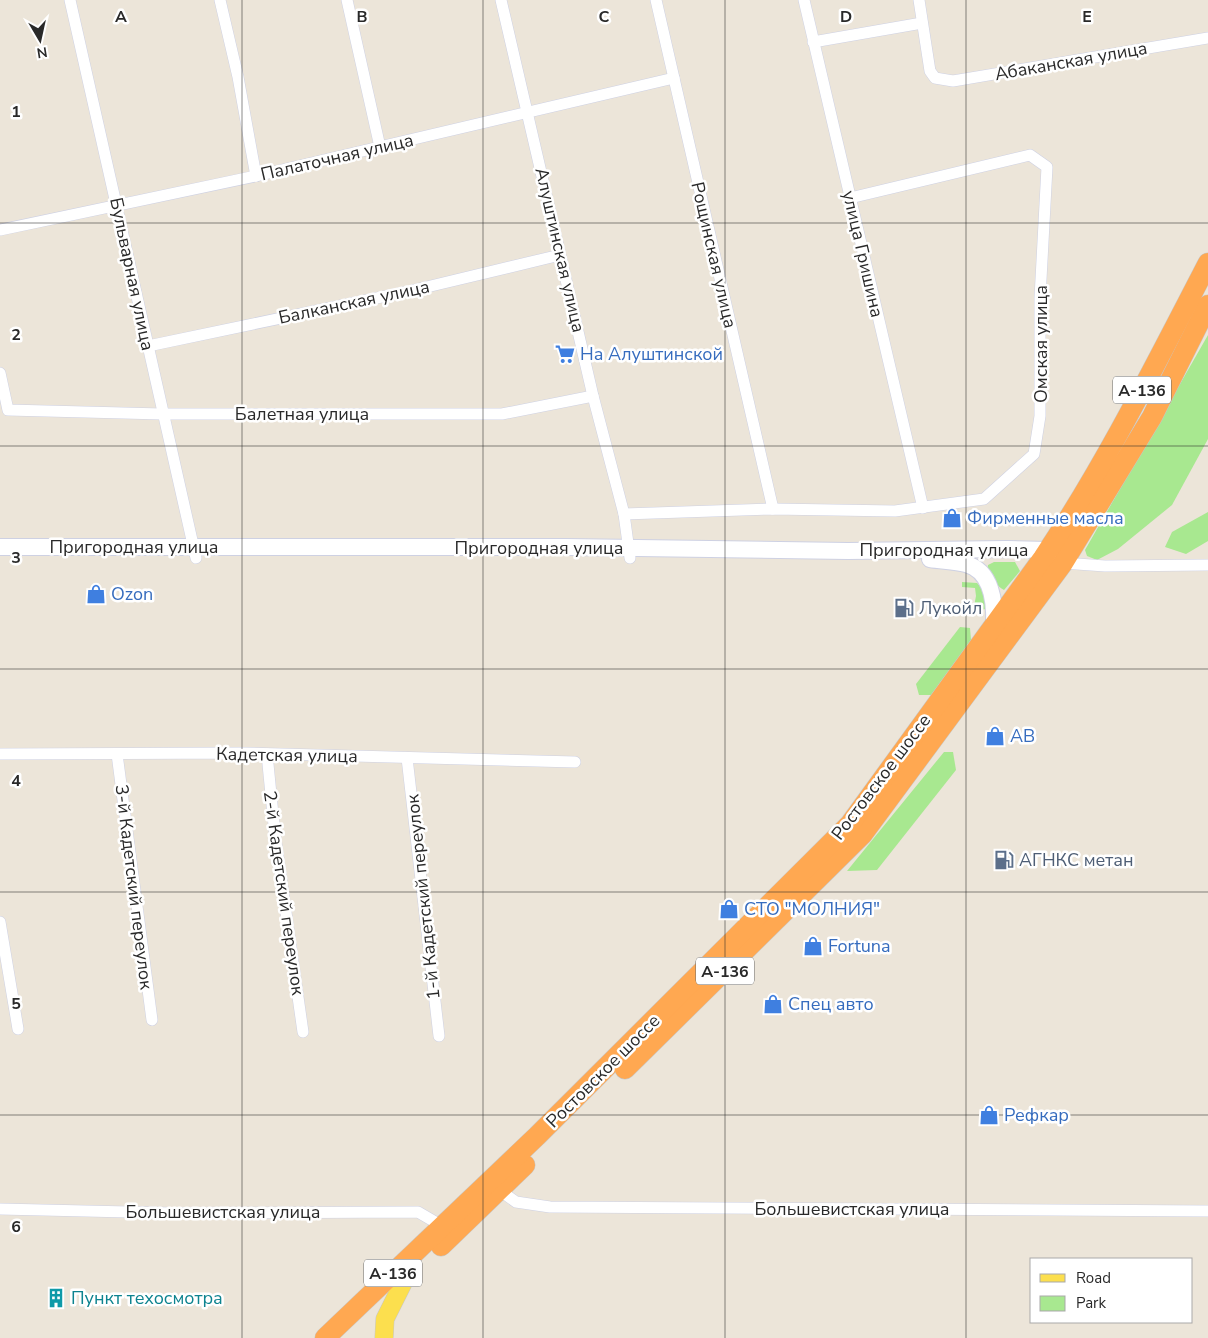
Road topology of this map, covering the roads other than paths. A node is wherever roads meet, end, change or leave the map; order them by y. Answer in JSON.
{"nodes":[{"id":1,"x":70,"y":0,"type":"edge"},
{"id":2,"x":220,"y":0,"type":"edge"},
{"id":3,"x":347,"y":0,"type":"edge"},
{"id":4,"x":501,"y":0,"type":"edge"},
{"id":5,"x":656,"y":0,"type":"edge"},
{"id":6,"x":804,"y":0,"type":"edge"},
{"id":7,"x":919,"y":0,"type":"edge"},
{"id":8,"x":922,"y":23,"type":"junction"},
{"id":9,"x":1208,"y":38,"type":"edge"},
{"id":10,"x":814,"y":42,"type":"junction"},
{"id":11,"x":674,"y":78,"type":"junction"},
{"id":12,"x":529,"y":113,"type":"junction"},
{"id":13,"x":380,"y":147,"type":"junction"},
{"id":14,"x":256,"y":176,"type":"junction"},
{"id":15,"x":850,"y":198,"type":"junction"},
{"id":16,"x":117,"y":206,"type":"junction"},
{"id":17,"x":0,"y":230,"type":"edge"},
{"id":18,"x":560,"y":255,"type":"junction"},
{"id":19,"x":1208,"y":263,"type":"edge"},
{"id":20,"x":1208,"y":305,"type":"edge"},
{"id":21,"x":148,"y":346,"type":"junction"},
{"id":22,"x":0,"y":373,"type":"edge"},
{"id":23,"x":593,"y":396,"type":"junction"},
{"id":24,"x":162,"y":414,"type":"junction"},
{"id":25,"x":984,"y":499,"type":"joint"},
{"id":26,"x":923,"y":508,"type":"junction"},
{"id":27,"x":773,"y":509,"type":"junction"},
{"id":28,"x":624,"y":514,"type":"junction"},
{"id":29,"x":0,"y":547,"type":"edge"},
{"id":30,"x":194,"y":553,"type":"junction"},
{"id":31,"x":630,"y":553,"type":"junction"},
{"id":32,"x":0,"y":557,"type":"edge"},
{"id":33,"x":1059,"y":558,"type":"junction"},
{"id":34,"x":930,"y":559,"type":"junction"},
{"id":35,"x":1208,"y":565,"type":"edge"},
{"id":36,"x":994,"y":625,"type":"junction"},
{"id":37,"x":0,"y":754,"type":"edge"},
{"id":38,"x":117,"y":754,"type":"junction"},
{"id":39,"x":267,"y":754,"type":"junction"},
{"id":40,"x":407,"y":758,"type":"junction"},
{"id":41,"x":575,"y":762,"type":"dead end"},
{"id":42,"x":0,"y":922,"type":"edge"},
{"id":43,"x":152,"y":1020,"type":"dead end"},
{"id":44,"x":18,"y":1029,"type":"dead end"},
{"id":45,"x":303,"y":1032,"type":"dead end"},
{"id":46,"x":439,"y":1036,"type":"dead end"},
{"id":47,"x":494,"y":1186,"type":"junction"},
{"id":48,"x":0,"y":1209,"type":"edge"},
{"id":49,"x":1208,"y":1211,"type":"edge"},
{"id":50,"x":442,"y":1226,"type":"junction"},
{"id":51,"x":404,"y":1281,"type":"junction"},
{"id":52,"x":341,"y":1332,"type":"edge"},
{"id":53,"x":324,"y":1338,"type":"edge"},
{"id":54,"x":384,"y":1338,"type":"edge"}],
"edges":[{"from":1,"to":16,"type":"street","name":"Бульварная улица"},
{"from":2,"to":14,"type":"street"},
{"from":3,"to":13,"type":"street"},
{"from":4,"to":12,"type":"street","name":"Алуштинская улица"},
{"from":5,"to":11,"type":"street","name":"Рощинская улица"},
{"from":6,"to":10,"type":"street","name":"улица Гришина"},
{"from":7,"to":8,"type":"street"},
{"from":8,"to":9,"type":"street","name":"Абаканская улица"},
{"from":8,"to":10,"type":"street"},
{"from":10,"to":15,"type":"street","name":"улица Гришина"},
{"from":11,"to":12,"type":"street","name":"Палаточная улица"},
{"from":11,"to":27,"type":"street","name":"Рощинская улица"},
{"from":12,"to":13,"type":"street","name":"Палаточная улица"},
{"from":12,"to":18,"type":"street","name":"Алуштинская улица"},
{"from":13,"to":14,"type":"street","name":"Палаточная улица"},
{"from":14,"to":16,"type":"street","name":"Палаточная улица"},
{"from":15,"to":25,"type":"street","name":"Омская улица"},
{"from":15,"to":26,"type":"street","name":"улица Гришина"},
{"from":16,"to":17,"type":"street","name":"Палаточная улица"},
{"from":16,"to":21,"type":"street","name":"Бульварная улица"},
{"from":18,"to":21,"type":"street","name":"Балканская улица"},
{"from":18,"to":23,"type":"street","name":"Алуштинская улица"},
{"from":19,"to":33,"type":"highway","name":"Ростовское шоссе","number":"А-136"},
{"from":20,"to":33,"type":"highway","name":"Ростовское шоссе","number":"А-136"},
{"from":21,"to":24,"type":"street","name":"Бульварная улица"},
{"from":22,"to":24,"type":"street","name":"Балетная улица"},
{"from":23,"to":24,"type":"street","name":"Балетная улица"},
{"from":23,"to":28,"type":"street","name":"Алуштинская улица"},
{"from":24,"to":30,"type":"street","name":"Бульварная улица"},
{"from":25,"to":26,"type":"street","name":"Пригородная улица"},
{"from":26,"to":27,"type":"street","name":"Пригородная улица"},
{"from":27,"to":28,"type":"street","name":"Пригородная улица"},
{"from":28,"to":31,"type":"street","name":"Алуштинская улица"},
{"from":29,"to":30,"type":"street","name":"Пригородная улица"},
{"from":30,"to":31,"type":"street","name":"Пригородная улица"},
{"from":30,"to":32,"type":"street","name":"Пригородная улица"},
{"from":31,"to":33,"type":"street","name":"Пригородная улица"},
{"from":31,"to":34,"type":"street","name":"Пригородная улица"},
{"from":33,"to":34,"type":"street","name":"Пригородная улица"},
{"from":33,"to":35,"type":"street","name":"Пригородная улица"},
{"from":33,"to":36,"type":"highway","name":"Ростовское шоссе","number":"А-136"},
{"from":33,"to":47,"type":"highway","name":"Ростовское шоссе","number":"А-136"},
{"from":34,"to":36,"type":"street"},
{"from":36,"to":47,"type":"highway","name":"Ростовское шоссе","number":"А-136"},
{"from":37,"to":38,"type":"street","name":"Кадетская улица"},
{"from":38,"to":39,"type":"street","name":"Кадетская улица"},
{"from":38,"to":43,"type":"street","name":"3-й Кадетский переулок"},
{"from":39,"to":40,"type":"street","name":"Кадетская улица"},
{"from":39,"to":45,"type":"street","name":"2-й Кадетский переулок"},
{"from":40,"to":41,"type":"street","name":"Кадетская улица"},
{"from":40,"to":46,"type":"street","name":"1-й Кадетский переулок"},
{"from":42,"to":44,"type":"street"},
{"from":47,"to":49,"type":"street","name":"Большевистская улица"},
{"from":47,"to":50,"type":"highway","name":"Ростовское шоссе","number":"А-136"},
{"from":47,"to":51,"type":"highway","name":"Ростовское шоссе","number":"А-136"},
{"from":48,"to":50,"type":"street","name":"Большевистская улица"},
{"from":50,"to":52,"type":"highway","name":"Ростовское шоссе","number":"А-136"},
{"from":51,"to":52,"type":"highway","name":"Ростовское шоссе","number":"А-136"},
{"from":51,"to":54,"type":"main road"},
{"from":52,"to":53,"type":"highway","name":"Ростовское шоссе","number":"А-136"}]}
